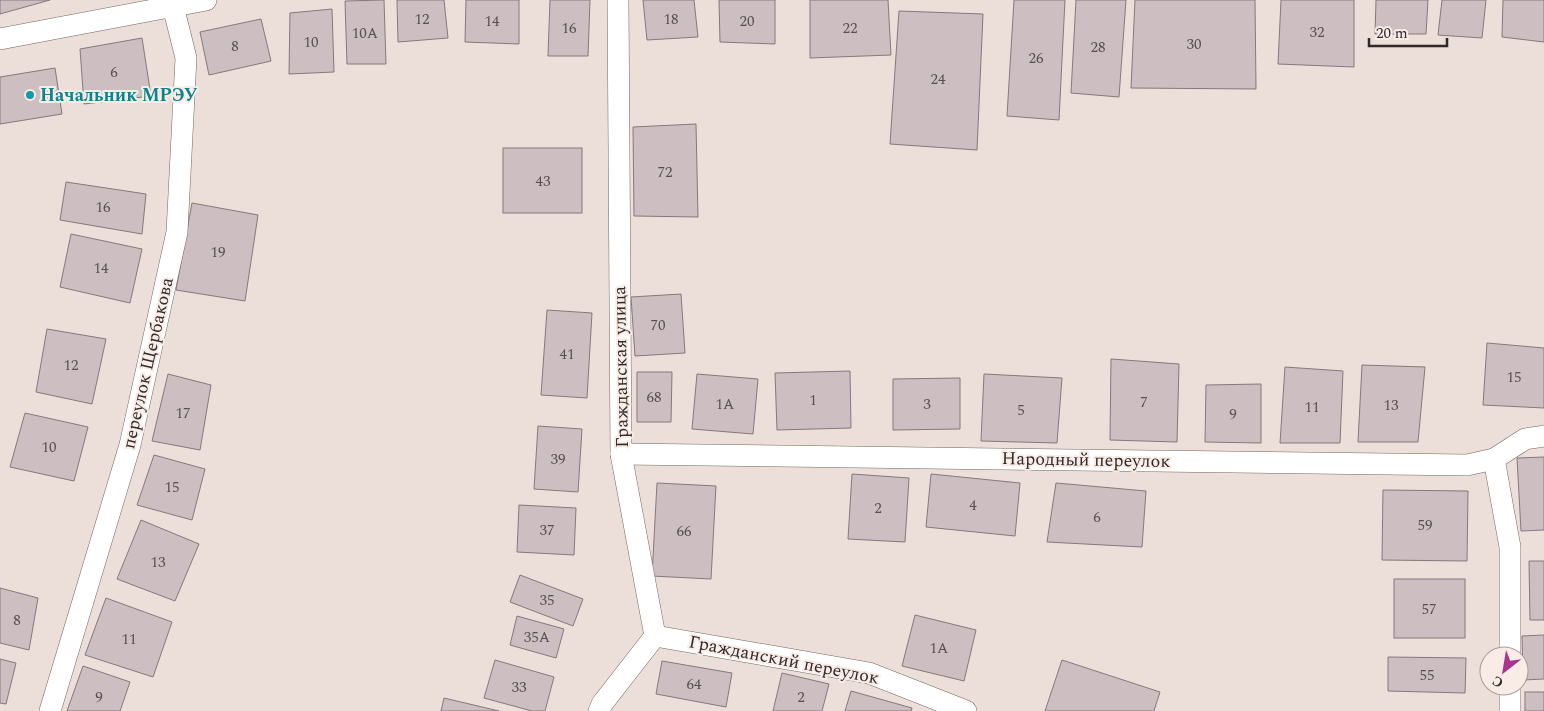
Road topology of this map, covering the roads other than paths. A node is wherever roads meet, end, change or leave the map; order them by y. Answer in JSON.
{"nodes":[{"id":1,"x":206,"y":0,"type":"edge"},
{"id":2,"x":618,"y":0,"type":"edge"},
{"id":3,"x":173,"y":6,"type":"junction"},
{"id":4,"x":0,"y":40,"type":"edge"},
{"id":5,"x":1544,"y":436,"type":"edge"},
{"id":6,"x":621,"y":454,"type":"junction"},
{"id":7,"x":1494,"y":459,"type":"junction"},
{"id":8,"x":655,"y":636,"type":"junction"},
{"id":9,"x":1510,"y":646,"type":"edge"},
{"id":10,"x":1510,"y":696,"type":"edge"},
{"id":11,"x":50,"y":711,"type":"edge"},
{"id":12,"x":599,"y":711,"type":"edge"},
{"id":13,"x":966,"y":711,"type":"edge"},
{"id":14,"x":1510,"y":711,"type":"edge"}],
"edges":[{"from":1,"to":3,"type":"street"},
{"from":2,"to":6,"type":"street","name":"Гражданская улица"},
{"from":3,"to":4,"type":"street"},
{"from":3,"to":11,"type":"street","name":"переулок Щербакова"},
{"from":5,"to":7,"type":"street","name":"Народный переулок"},
{"from":6,"to":7,"type":"street","name":"Народный переулок"},
{"from":6,"to":8,"type":"street","name":"Гражданская улица"},
{"from":7,"to":9,"type":"street"},
{"from":8,"to":12,"type":"street"},
{"from":8,"to":13,"type":"street","name":"Гражданский переулок"},
{"from":10,"to":14,"type":"street"}]}
